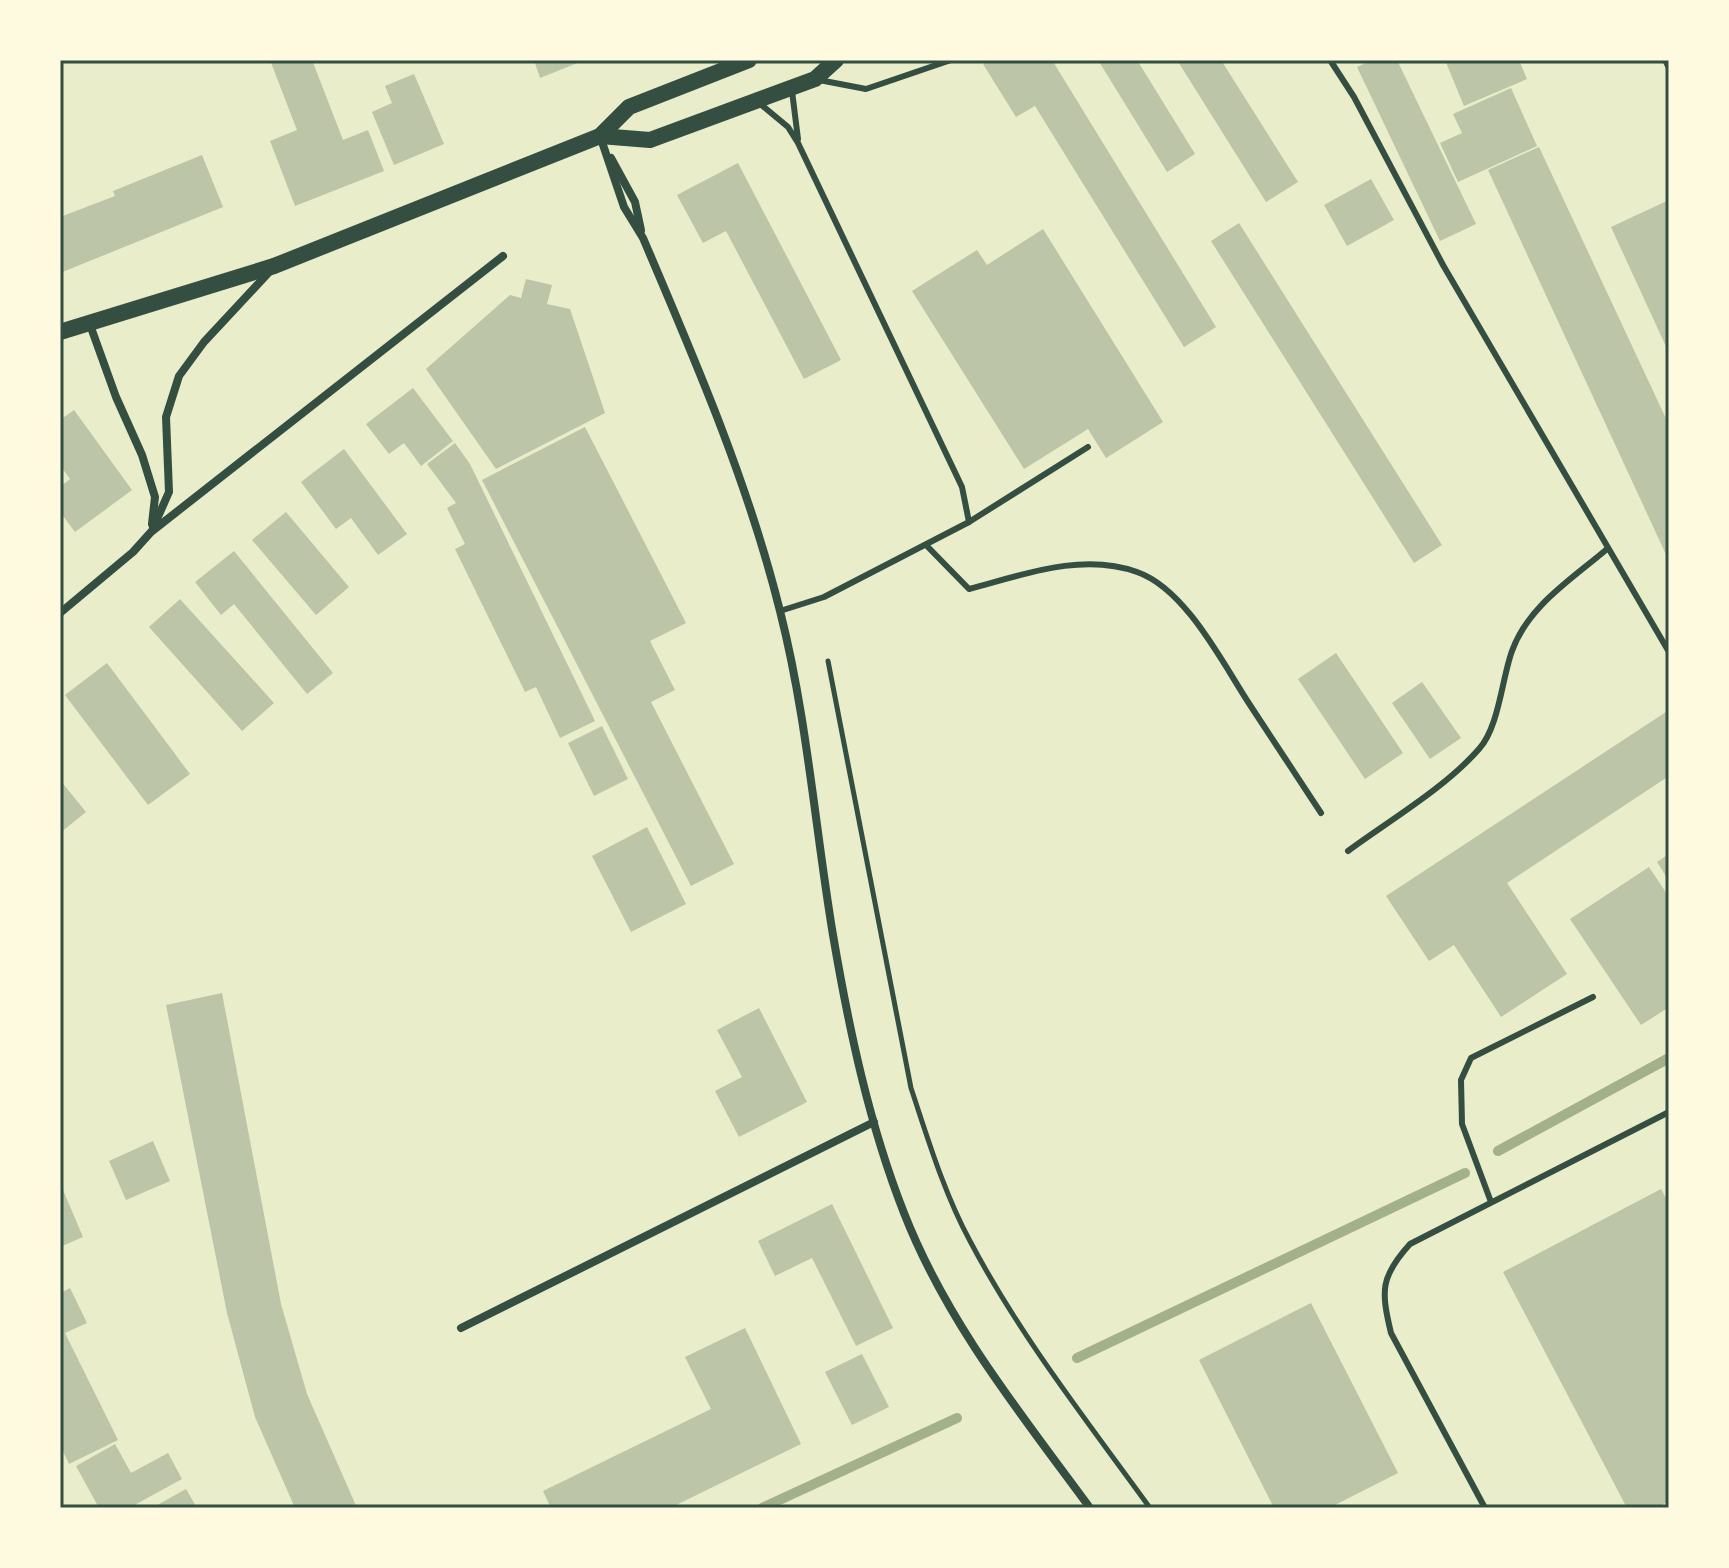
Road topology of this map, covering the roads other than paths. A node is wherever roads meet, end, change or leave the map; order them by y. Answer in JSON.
{"nodes":[{"id":1,"x":749,"y":60,"type":"edge"},
{"id":2,"x":836,"y":60,"type":"edge"},
{"id":3,"x":951,"y":60,"type":"edge"},
{"id":4,"x":1330,"y":60,"type":"edge"},
{"id":5,"x":1665,"y":60,"type":"edge"},
{"id":6,"x":1669,"y":68,"type":"edge"},
{"id":7,"x":815,"y":79,"type":"junction"},
{"id":8,"x":792,"y":88,"type":"junction"},
{"id":9,"x":758,"y":102,"type":"junction"},
{"id":10,"x":600,"y":136,"type":"junction"},
{"id":11,"x":798,"y":143,"type":"junction"},
{"id":12,"x":503,"y":256,"type":"dead end"},
{"id":13,"x":274,"y":266,"type":"junction"},
{"id":14,"x":89,"y":322,"type":"junction"},
{"id":15,"x":60,"y":332,"type":"edge"},
{"id":16,"x":1088,"y":447,"type":"dead end"},
{"id":17,"x":969,"y":522,"type":"junction"},
{"id":18,"x":151,"y":532,"type":"junction"},
{"id":19,"x":926,"y":545,"type":"junction"},
{"id":20,"x":1607,"y":549,"type":"junction"},
{"id":21,"x":780,"y":611,"type":"junction"},
{"id":22,"x":60,"y":613,"type":"edge"},
{"id":23,"x":1669,"y":652,"type":"edge"},
{"id":24,"x":1321,"y":813,"type":"dead end"},
{"id":25,"x":1348,"y":851,"type":"dead end"},
{"id":26,"x":1593,"y":997,"type":"dead end"},
{"id":27,"x":1669,"y":1112,"type":"edge"},
{"id":28,"x":874,"y":1122,"type":"junction"},
{"id":29,"x":1491,"y":1202,"type":"junction"},
{"id":30,"x":461,"y":1328,"type":"dead end"},
{"id":31,"x":1090,"y":1508,"type":"edge"},
{"id":32,"x":1485,"y":1508,"type":"edge"}],
"edges":[{"from":1,"to":10,"type":"main road"},
{"from":2,"to":7,"type":"main road"},
{"from":3,"to":7,"type":"lane"},
{"from":4,"to":20,"type":"lane"},
{"from":5,"to":6,"type":"lane"},
{"from":7,"to":8,"type":"main road"},
{"from":8,"to":9,"type":"main road"},
{"from":8,"to":11,"type":"lane"},
{"from":9,"to":10,"type":"main road"},
{"from":9,"to":11,"type":"lane"},
{"from":10,"to":13,"type":"main road"},
{"from":10,"to":21,"type":"street"},
{"from":11,"to":17,"type":"lane"},
{"from":12,"to":18,"type":"street"},
{"from":13,"to":14,"type":"main road"},
{"from":13,"to":18,"type":"street"},
{"from":14,"to":15,"type":"main road"},
{"from":14,"to":18,"type":"street"},
{"from":16,"to":17,"type":"lane"},
{"from":17,"to":19,"type":"lane"},
{"from":18,"to":22,"type":"street"},
{"from":19,"to":21,"type":"lane"},
{"from":19,"to":24,"type":"lane"},
{"from":20,"to":23,"type":"lane"},
{"from":20,"to":25,"type":"lane"},
{"from":21,"to":28,"type":"street"},
{"from":26,"to":29,"type":"lane"},
{"from":27,"to":29,"type":"lane"},
{"from":28,"to":30,"type":"street"},
{"from":28,"to":31,"type":"street"},
{"from":29,"to":32,"type":"lane"}]}
